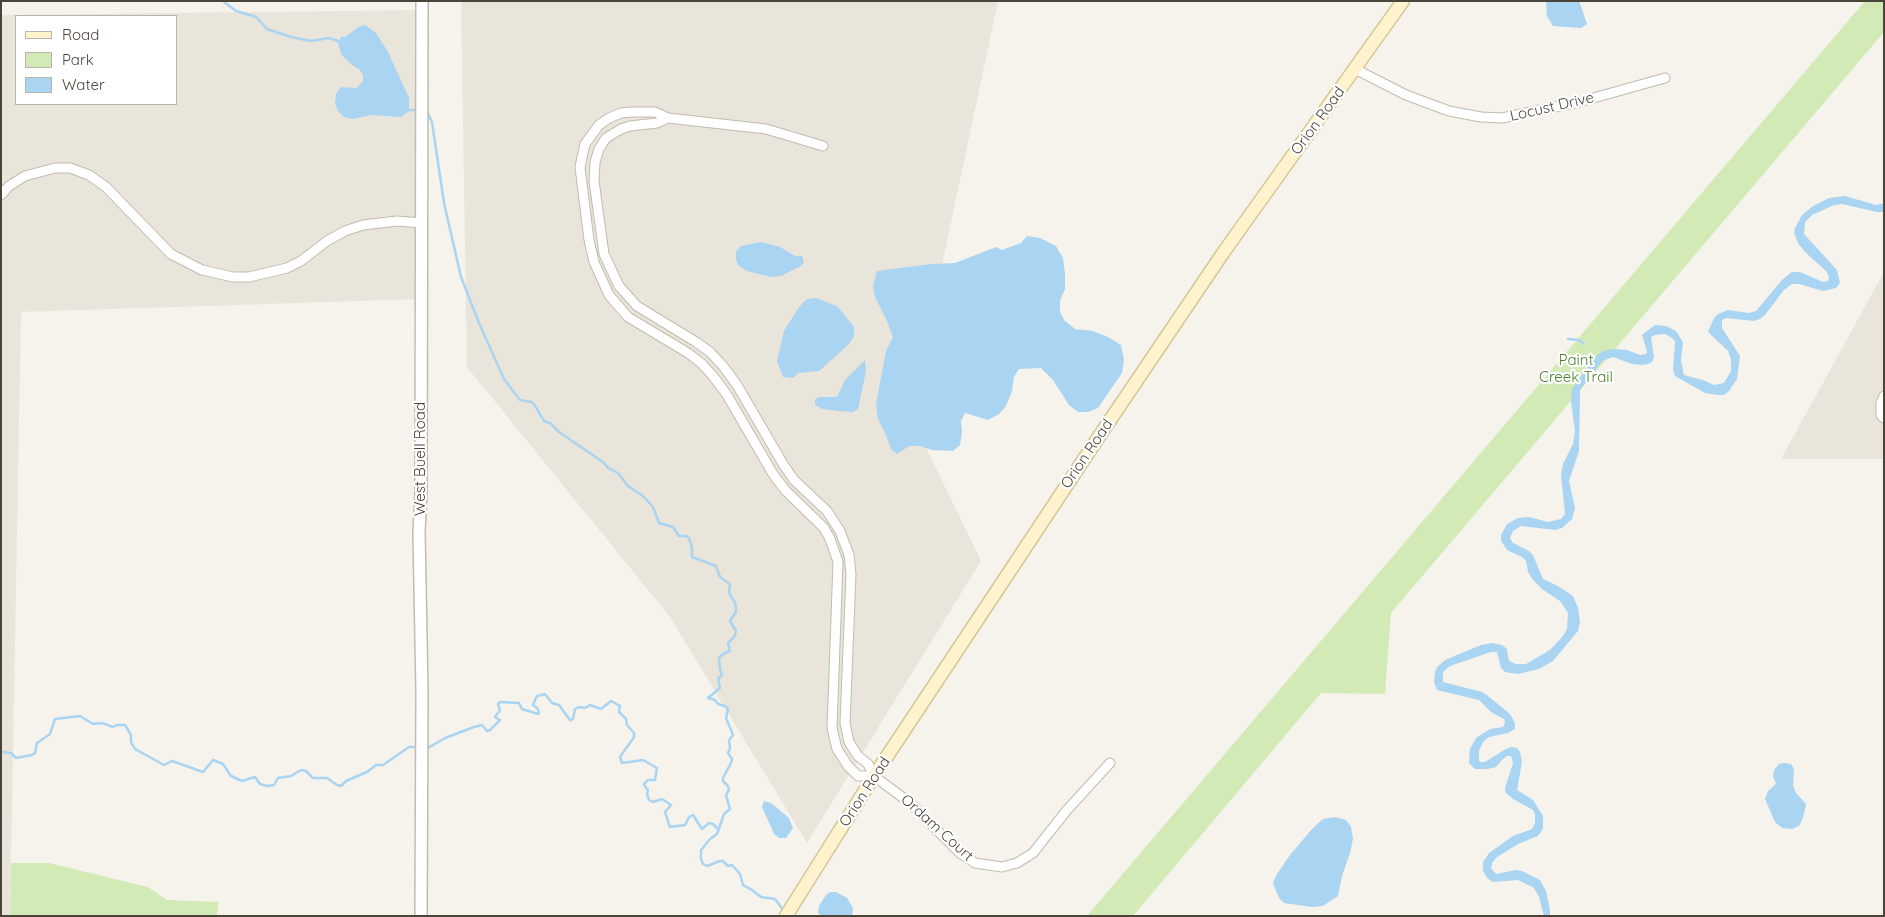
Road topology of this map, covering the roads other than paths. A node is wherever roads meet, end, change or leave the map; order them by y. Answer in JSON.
{"nodes":[{"id":1,"x":422,"y":1,"type":"edge"},
{"id":2,"x":1403,"y":1,"type":"edge"},
{"id":3,"x":1355,"y":69,"type":"junction"},
{"id":4,"x":1665,"y":78,"type":"dead end"},
{"id":5,"x":668,"y":118,"type":"junction"},
{"id":6,"x":823,"y":146,"type":"dead end"},
{"id":7,"x":1,"y":195,"type":"edge"},
{"id":8,"x":421,"y":223,"type":"junction"},
{"id":9,"x":601,"y":232,"type":"junction"},
{"id":10,"x":588,"y":235,"type":"junction"},
{"id":11,"x":706,"y":349,"type":"junction"},
{"id":12,"x":698,"y":361,"type":"junction"},
{"id":13,"x":1884,"y":396,"type":"edge"},
{"id":14,"x":1884,"y":418,"type":"edge"},
{"id":15,"x":769,"y":441,"type":"junction"},
{"id":16,"x":757,"y":448,"type":"junction"},
{"id":17,"x":838,"y":568,"type":"junction"},
{"id":18,"x":850,"y":569,"type":"junction"},
{"id":19,"x":833,"y":700,"type":"junction"},
{"id":20,"x":846,"y":700,"type":"junction"},
{"id":21,"x":852,"y":746,"type":"junction"},
{"id":22,"x":840,"y":754,"type":"junction"},
{"id":23,"x":1110,"y":763,"type":"dead end"},
{"id":24,"x":874,"y":776,"type":"junction"},
{"id":25,"x":421,"y":916,"type":"edge"},
{"id":26,"x":786,"y":916,"type":"edge"}],
"edges":[{"from":1,"to":8,"type":"street","name":"West Buell Road"},
{"from":2,"to":3,"type":"main road","name":"Orion Road"},
{"from":3,"to":4,"type":"street","name":"Locust Drive"},
{"from":3,"to":24,"type":"main road","name":"Orion Road"},
{"from":5,"to":6,"type":"street"},
{"from":5,"to":9,"type":"street"},
{"from":5,"to":10,"type":"street"},
{"from":7,"to":8,"type":"street"},
{"from":8,"to":25,"type":"street","name":"West Buell Road"},
{"from":9,"to":10,"type":"street"},
{"from":9,"to":11,"type":"street"},
{"from":10,"to":12,"type":"street"},
{"from":11,"to":12,"type":"street"},
{"from":11,"to":15,"type":"street"},
{"from":12,"to":16,"type":"street"},
{"from":13,"to":14,"type":"street"},
{"from":15,"to":16,"type":"street"},
{"from":15,"to":18,"type":"street"},
{"from":16,"to":17,"type":"street"},
{"from":17,"to":18,"type":"street"},
{"from":17,"to":19,"type":"street"},
{"from":18,"to":20,"type":"street"},
{"from":19,"to":20,"type":"street"},
{"from":19,"to":22,"type":"street"},
{"from":20,"to":21,"type":"street"},
{"from":21,"to":22,"type":"street"},
{"from":21,"to":24,"type":"street"},
{"from":22,"to":24,"type":"street"},
{"from":23,"to":24,"type":"street","name":"Ordam Court"},
{"from":24,"to":26,"type":"main road","name":"Orion Road"}]}
